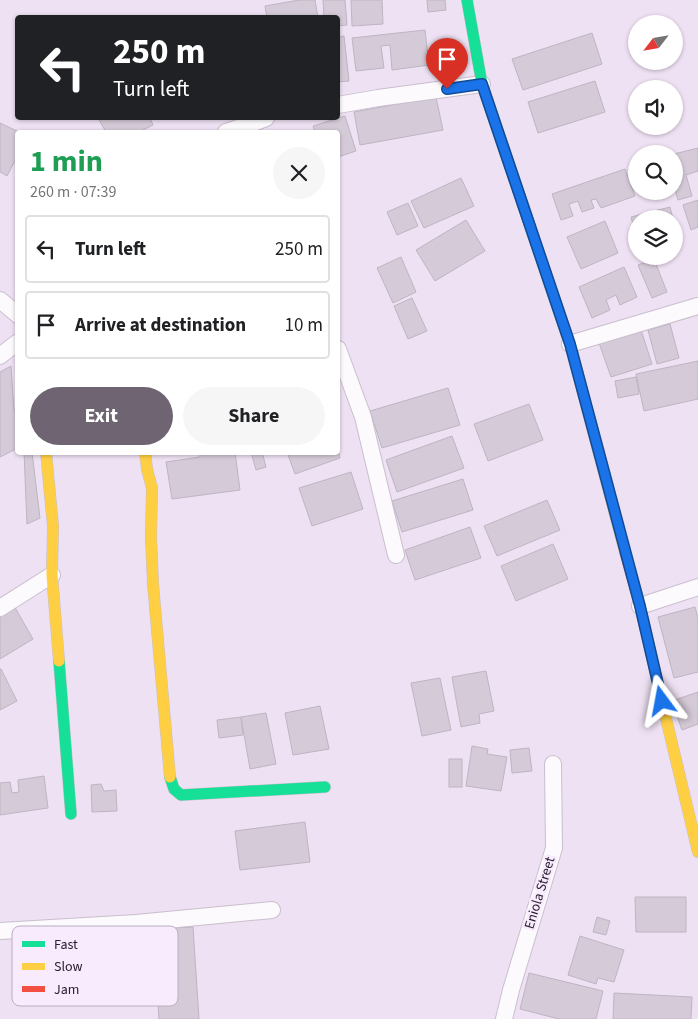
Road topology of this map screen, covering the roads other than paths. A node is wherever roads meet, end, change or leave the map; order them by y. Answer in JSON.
{"nodes":[{"id":1,"x":467,"y":0,"type":"edge"},
{"id":2,"x":482,"y":84,"type":"junction"},
{"id":3,"x":340,"y":105,"type":"edge"},
{"id":4,"x":259,"y":125,"type":"edge"},
{"id":5,"x":235,"y":130,"type":"edge"},
{"id":6,"x":0,"y":300,"type":"edge"},
{"id":7,"x":698,"y":306,"type":"edge"},
{"id":8,"x":15,"y":312,"type":"edge"},
{"id":9,"x":15,"y":344,"type":"edge"},
{"id":10,"x":570,"y":344,"type":"junction"},
{"id":11,"x":340,"y":354,"type":"edge"},
{"id":12,"x":0,"y":356,"type":"edge"},
{"id":13,"x":46,"y":455,"type":"edge"},
{"id":14,"x":145,"y":455,"type":"edge"},
{"id":15,"x":396,"y":555,"type":"dead end"},
{"id":16,"x":52,"y":575,"type":"junction"},
{"id":17,"x":698,"y":587,"type":"edge"},
{"id":18,"x":640,"y":606,"type":"junction"},
{"id":19,"x":0,"y":608,"type":"edge"},
{"id":20,"x":553,"y":764,"type":"dead end"},
{"id":21,"x":325,"y":787,"type":"dead end"},
{"id":22,"x":71,"y":814,"type":"dead end"},
{"id":23,"x":698,"y":852,"type":"edge"},
{"id":24,"x":272,"y":910,"type":"dead end"},
{"id":25,"x":91,"y":926,"type":"edge"},
{"id":26,"x":504,"y":1019,"type":"edge"}],
"edges":[{"from":1,"to":2,"type":"street"},
{"from":2,"to":3,"type":"street"},
{"from":2,"to":10,"type":"street"},
{"from":4,"to":5,"type":"street"},
{"from":6,"to":8,"type":"street"},
{"from":7,"to":10,"type":"street"},
{"from":9,"to":12,"type":"street"},
{"from":10,"to":18,"type":"street"},
{"from":11,"to":15,"type":"street"},
{"from":13,"to":16,"type":"street"},
{"from":14,"to":21,"type":"street"},
{"from":16,"to":19,"type":"street"},
{"from":16,"to":22,"type":"street"},
{"from":17,"to":18,"type":"street"},
{"from":18,"to":23,"type":"street"},
{"from":20,"to":26,"type":"street","name":"Eniola Street"},
{"from":24,"to":25,"type":"street"}]}
